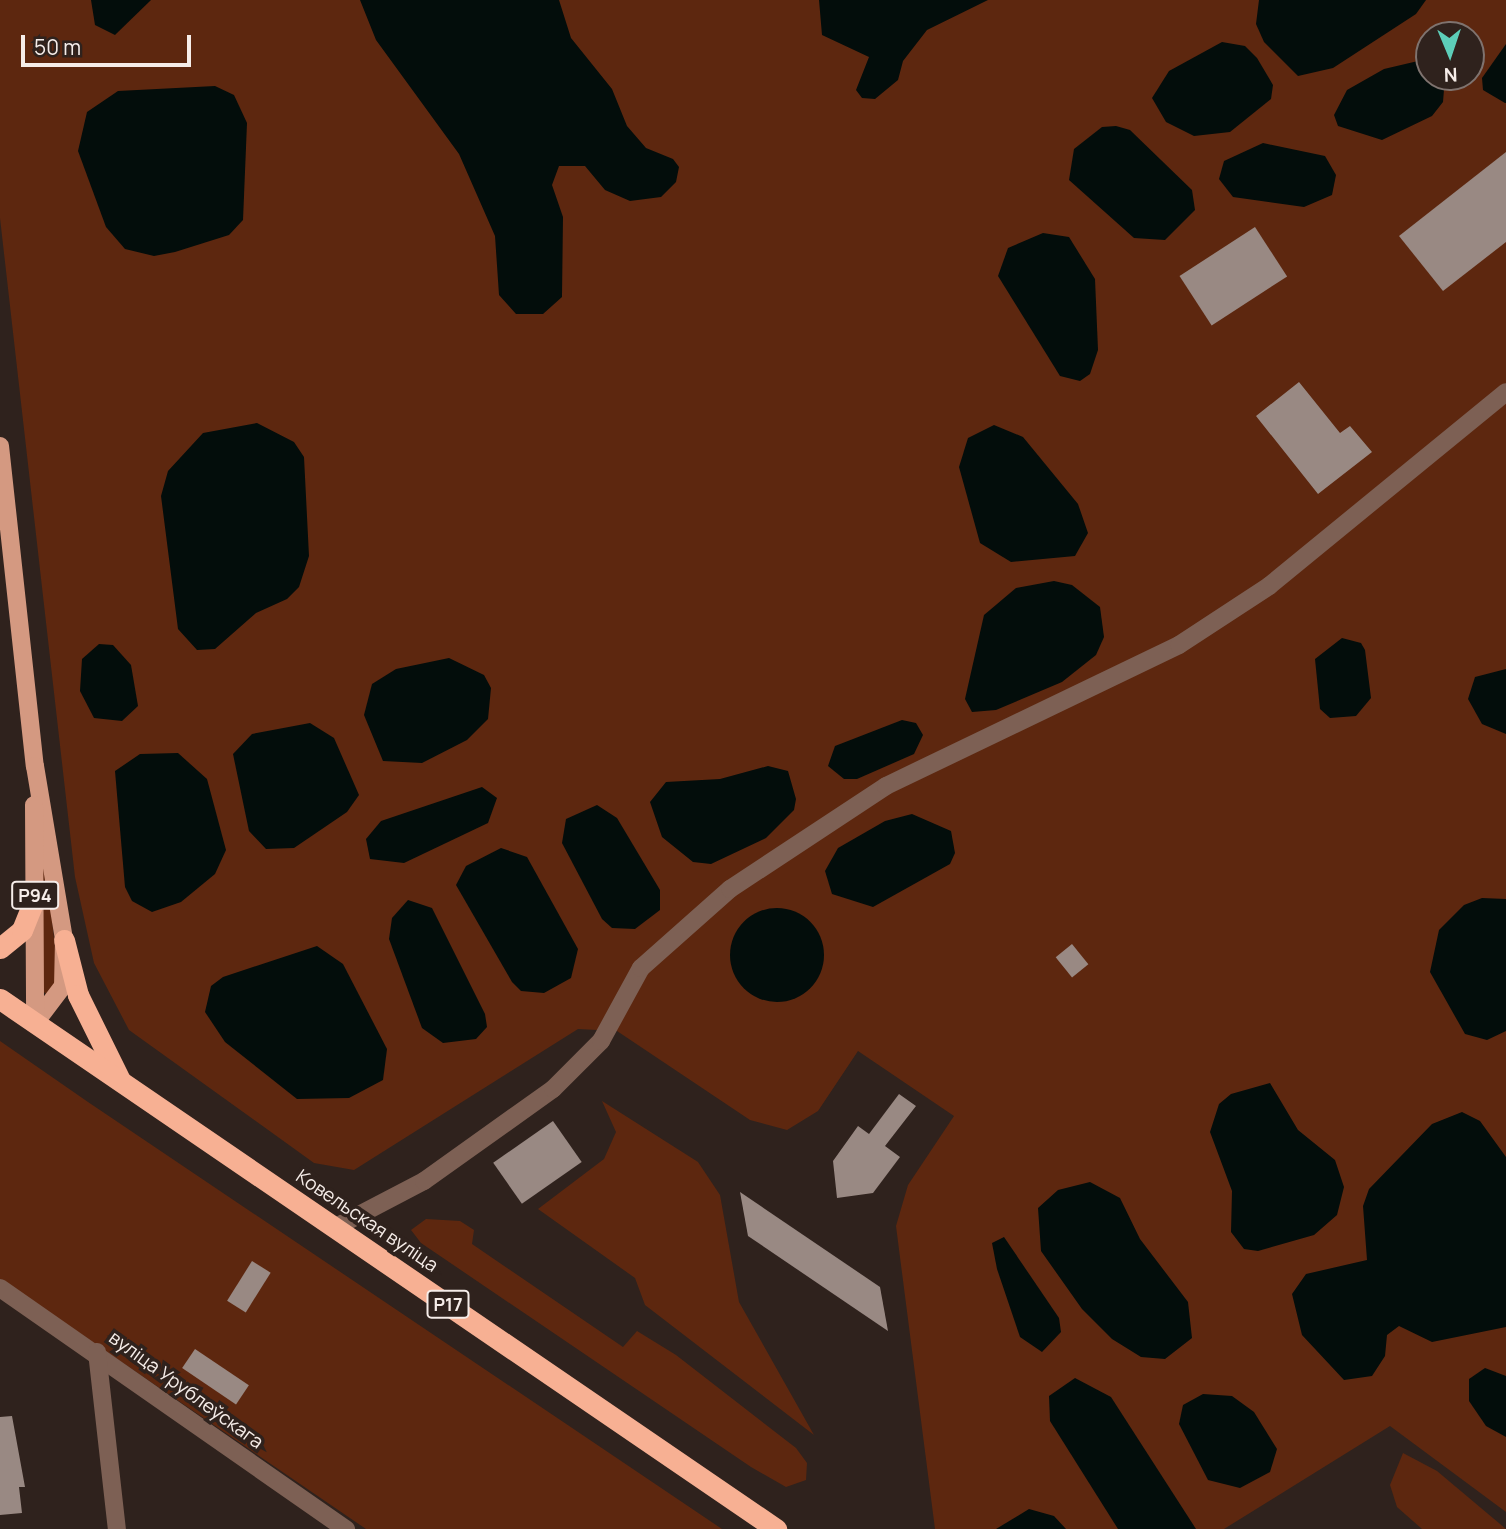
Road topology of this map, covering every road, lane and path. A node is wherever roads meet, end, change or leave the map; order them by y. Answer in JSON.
{"nodes":[{"id":1,"x":1506,"y":392,"type":"edge"},
{"id":2,"x":0,"y":446,"type":"edge"},
{"id":3,"x":34,"y":766,"type":"junction"},
{"id":4,"x":35,"y":898,"type":"junction"},
{"id":5,"x":64,"y":940,"type":"junction"},
{"id":6,"x":0,"y":948,"type":"edge"},
{"id":7,"x":0,"y":999,"type":"edge"},
{"id":8,"x":35,"y":1023,"type":"junction"},
{"id":9,"x":120,"y":1080,"type":"junction"},
{"id":10,"x":336,"y":1227,"type":"junction"},
{"id":11,"x":0,"y":1288,"type":"edge"},
{"id":12,"x":97,"y":1352,"type":"junction"},
{"id":13,"x":117,"y":1529,"type":"edge"},
{"id":14,"x":346,"y":1529,"type":"edge"},
{"id":15,"x":776,"y":1529,"type":"edge"}],
"edges":[{"from":1,"to":10,"type":"street"},
{"from":2,"to":3,"type":"main road","number":"Р94"},
{"from":3,"to":4,"type":"main road","number":"Р94"},
{"from":3,"to":5,"type":"main road","number":"Р94"},
{"from":4,"to":6,"type":"highway","number":"Р94"},
{"from":4,"to":8,"type":"main road","number":"Р94"},
{"from":5,"to":8,"type":"main road","number":"Р94"},
{"from":5,"to":9,"type":"highway","number":"Р94"},
{"from":7,"to":8,"type":"highway","name":"Ковельская вуліца","number":"Р17"},
{"from":8,"to":9,"type":"highway","name":"Ковельская вуліца","number":"Р17"},
{"from":9,"to":10,"type":"highway","name":"Ковельская вуліца","number":"Р17"},
{"from":10,"to":15,"type":"highway","name":"Ковельская вуліца","number":"Р17"},
{"from":11,"to":12,"type":"street","name":"вуліца Урублеўскага"},
{"from":12,"to":13,"type":"street"},
{"from":12,"to":14,"type":"street","name":"вуліца Урублеўскага"}]}
